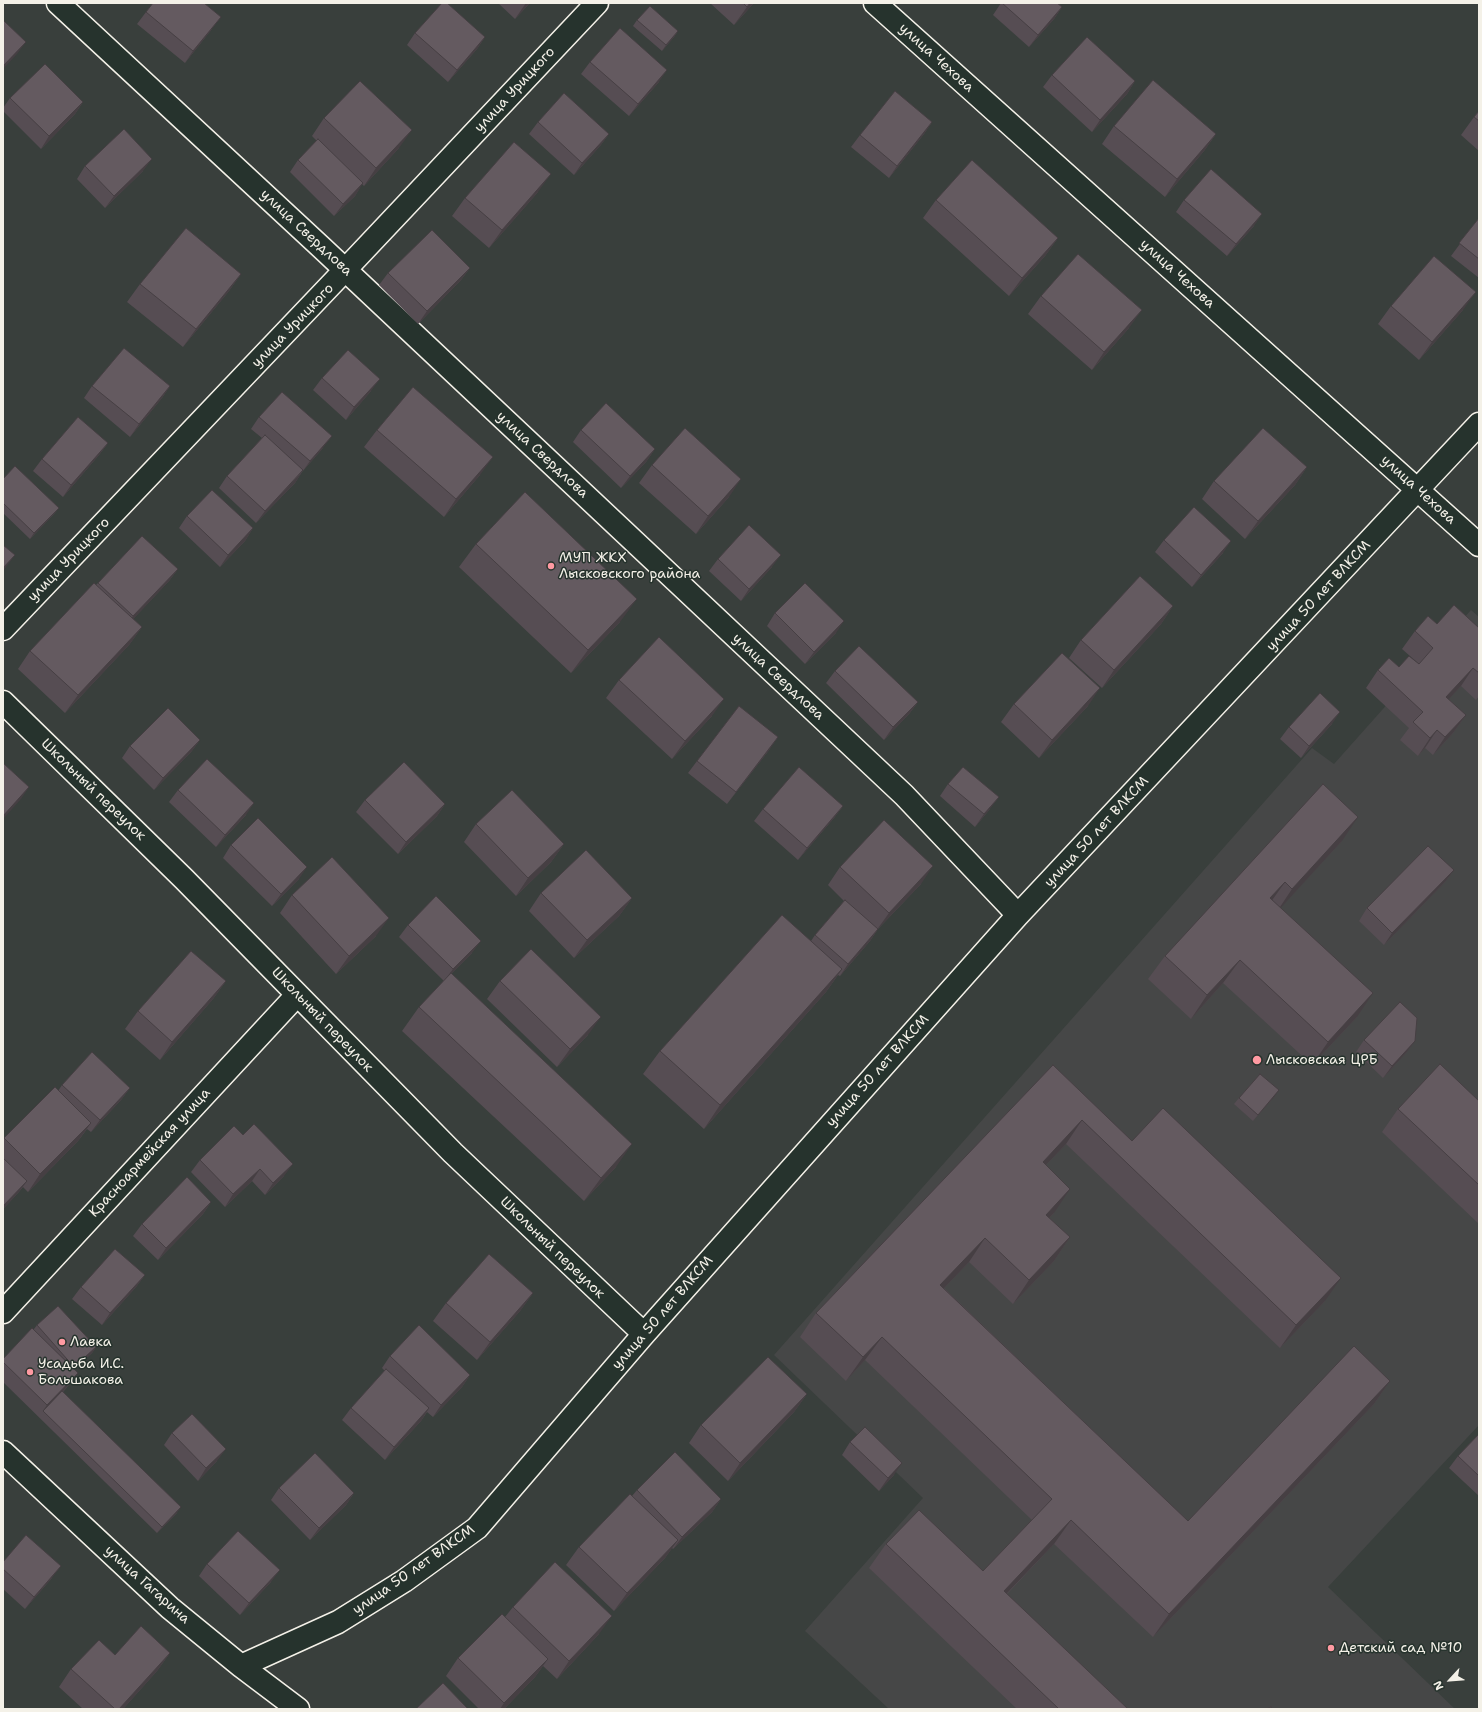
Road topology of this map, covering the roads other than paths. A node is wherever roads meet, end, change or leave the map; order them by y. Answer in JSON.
{"nodes":[{"id":1,"x":58,"y":3,"type":"edge"},
{"id":2,"x":597,"y":3,"type":"edge"},
{"id":3,"x":874,"y":3,"type":"edge"},
{"id":4,"x":345,"y":270,"type":"junction"},
{"id":5,"x":1479,"y":424,"type":"edge"},
{"id":6,"x":1418,"y":490,"type":"junction"},
{"id":7,"x":1479,"y":545,"type":"edge"},
{"id":8,"x":3,"y":629,"type":"edge"},
{"id":9,"x":3,"y":702,"type":"edge"},
{"id":10,"x":1018,"y":915,"type":"junction"},
{"id":11,"x":297,"y":995,"type":"junction"},
{"id":12,"x":3,"y":1312,"type":"edge"},
{"id":13,"x":644,"y":1334,"type":"junction"},
{"id":14,"x":3,"y":1452,"type":"edge"},
{"id":15,"x":241,"y":1666,"type":"junction"},
{"id":16,"x":298,"y":1709,"type":"edge"}],
"edges":[{"from":1,"to":4,"type":"street","name":"улица Свердлова"},
{"from":2,"to":4,"type":"street","name":"улица Урицкого"},
{"from":3,"to":6,"type":"street","name":"улица Чехова"},
{"from":4,"to":8,"type":"street","name":"улица Урицкого"},
{"from":4,"to":10,"type":"street","name":"улица Свердлова"},
{"from":5,"to":6,"type":"street","name":"улица 50 лет ВЛКСМ"},
{"from":6,"to":7,"type":"street","name":"улица Чехова"},
{"from":6,"to":10,"type":"street","name":"улица 50 лет ВЛКСМ"},
{"from":9,"to":11,"type":"street","name":"Школьный переулок"},
{"from":10,"to":13,"type":"street","name":"улица 50 лет ВЛКСМ"},
{"from":11,"to":12,"type":"street","name":"Красноармейская улица"},
{"from":11,"to":13,"type":"street","name":"Школьный переулок"},
{"from":13,"to":15,"type":"street","name":"улица 50 лет ВЛКСМ"},
{"from":14,"to":15,"type":"street","name":"улица Гагарина"},
{"from":15,"to":16,"type":"street","name":"улица Гагарина"}]}
